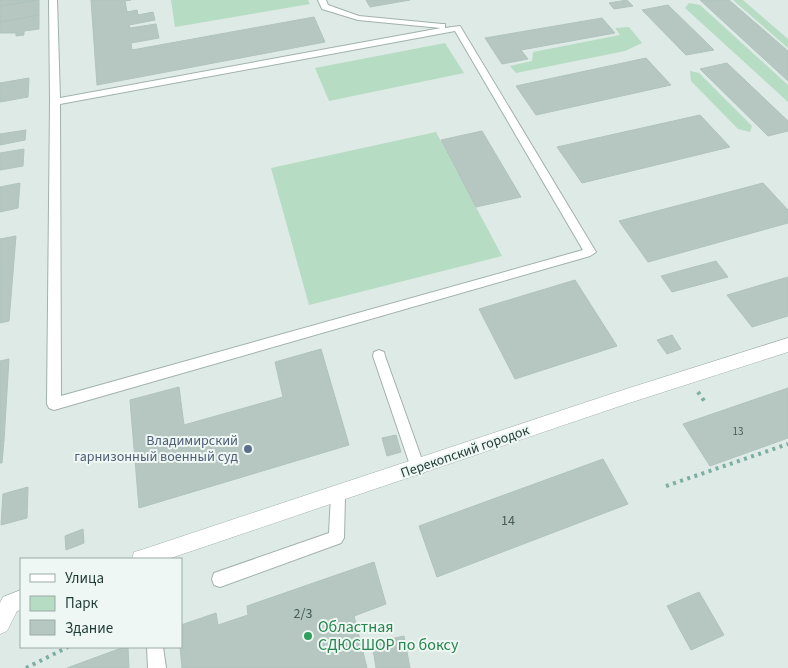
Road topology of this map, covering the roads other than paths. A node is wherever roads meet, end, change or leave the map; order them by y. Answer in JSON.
{"nodes":[{"id":1,"x":53,"y":0,"type":"edge"},
{"id":2,"x":322,"y":0,"type":"edge"},
{"id":3,"x":457,"y":28,"type":"junction"},
{"id":4,"x":55,"y":102,"type":"junction"},
{"id":5,"x":788,"y":345,"type":"edge"},
{"id":6,"x":379,"y":356,"type":"dead end"},
{"id":7,"x":418,"y":468,"type":"junction"},
{"id":8,"x":338,"y":495,"type":"junction"},
{"id":9,"x":147,"y":558,"type":"edge"},
{"id":10,"x":220,"y":579,"type":"dead end"},
{"id":11,"x":20,"y":600,"type":"edge"},
{"id":12,"x":0,"y":624,"type":"edge"},
{"id":13,"x":155,"y":648,"type":"edge"},
{"id":14,"x":157,"y":668,"type":"edge"}],
"edges":[{"from":1,"to":4,"type":"lane"},
{"from":2,"to":3,"type":"lane"},
{"from":3,"to":4,"type":"lane"},
{"from":3,"to":4,"type":"lane"},
{"from":5,"to":7,"type":"street","name":"Перекопский городок"},
{"from":6,"to":7,"type":"lane"},
{"from":7,"to":8,"type":"street","name":"Перекопский городок"},
{"from":8,"to":9,"type":"street","name":"Перекопский городок"},
{"from":8,"to":10,"type":"lane"},
{"from":11,"to":12,"type":"street"},
{"from":13,"to":14,"type":"lane"}]}
